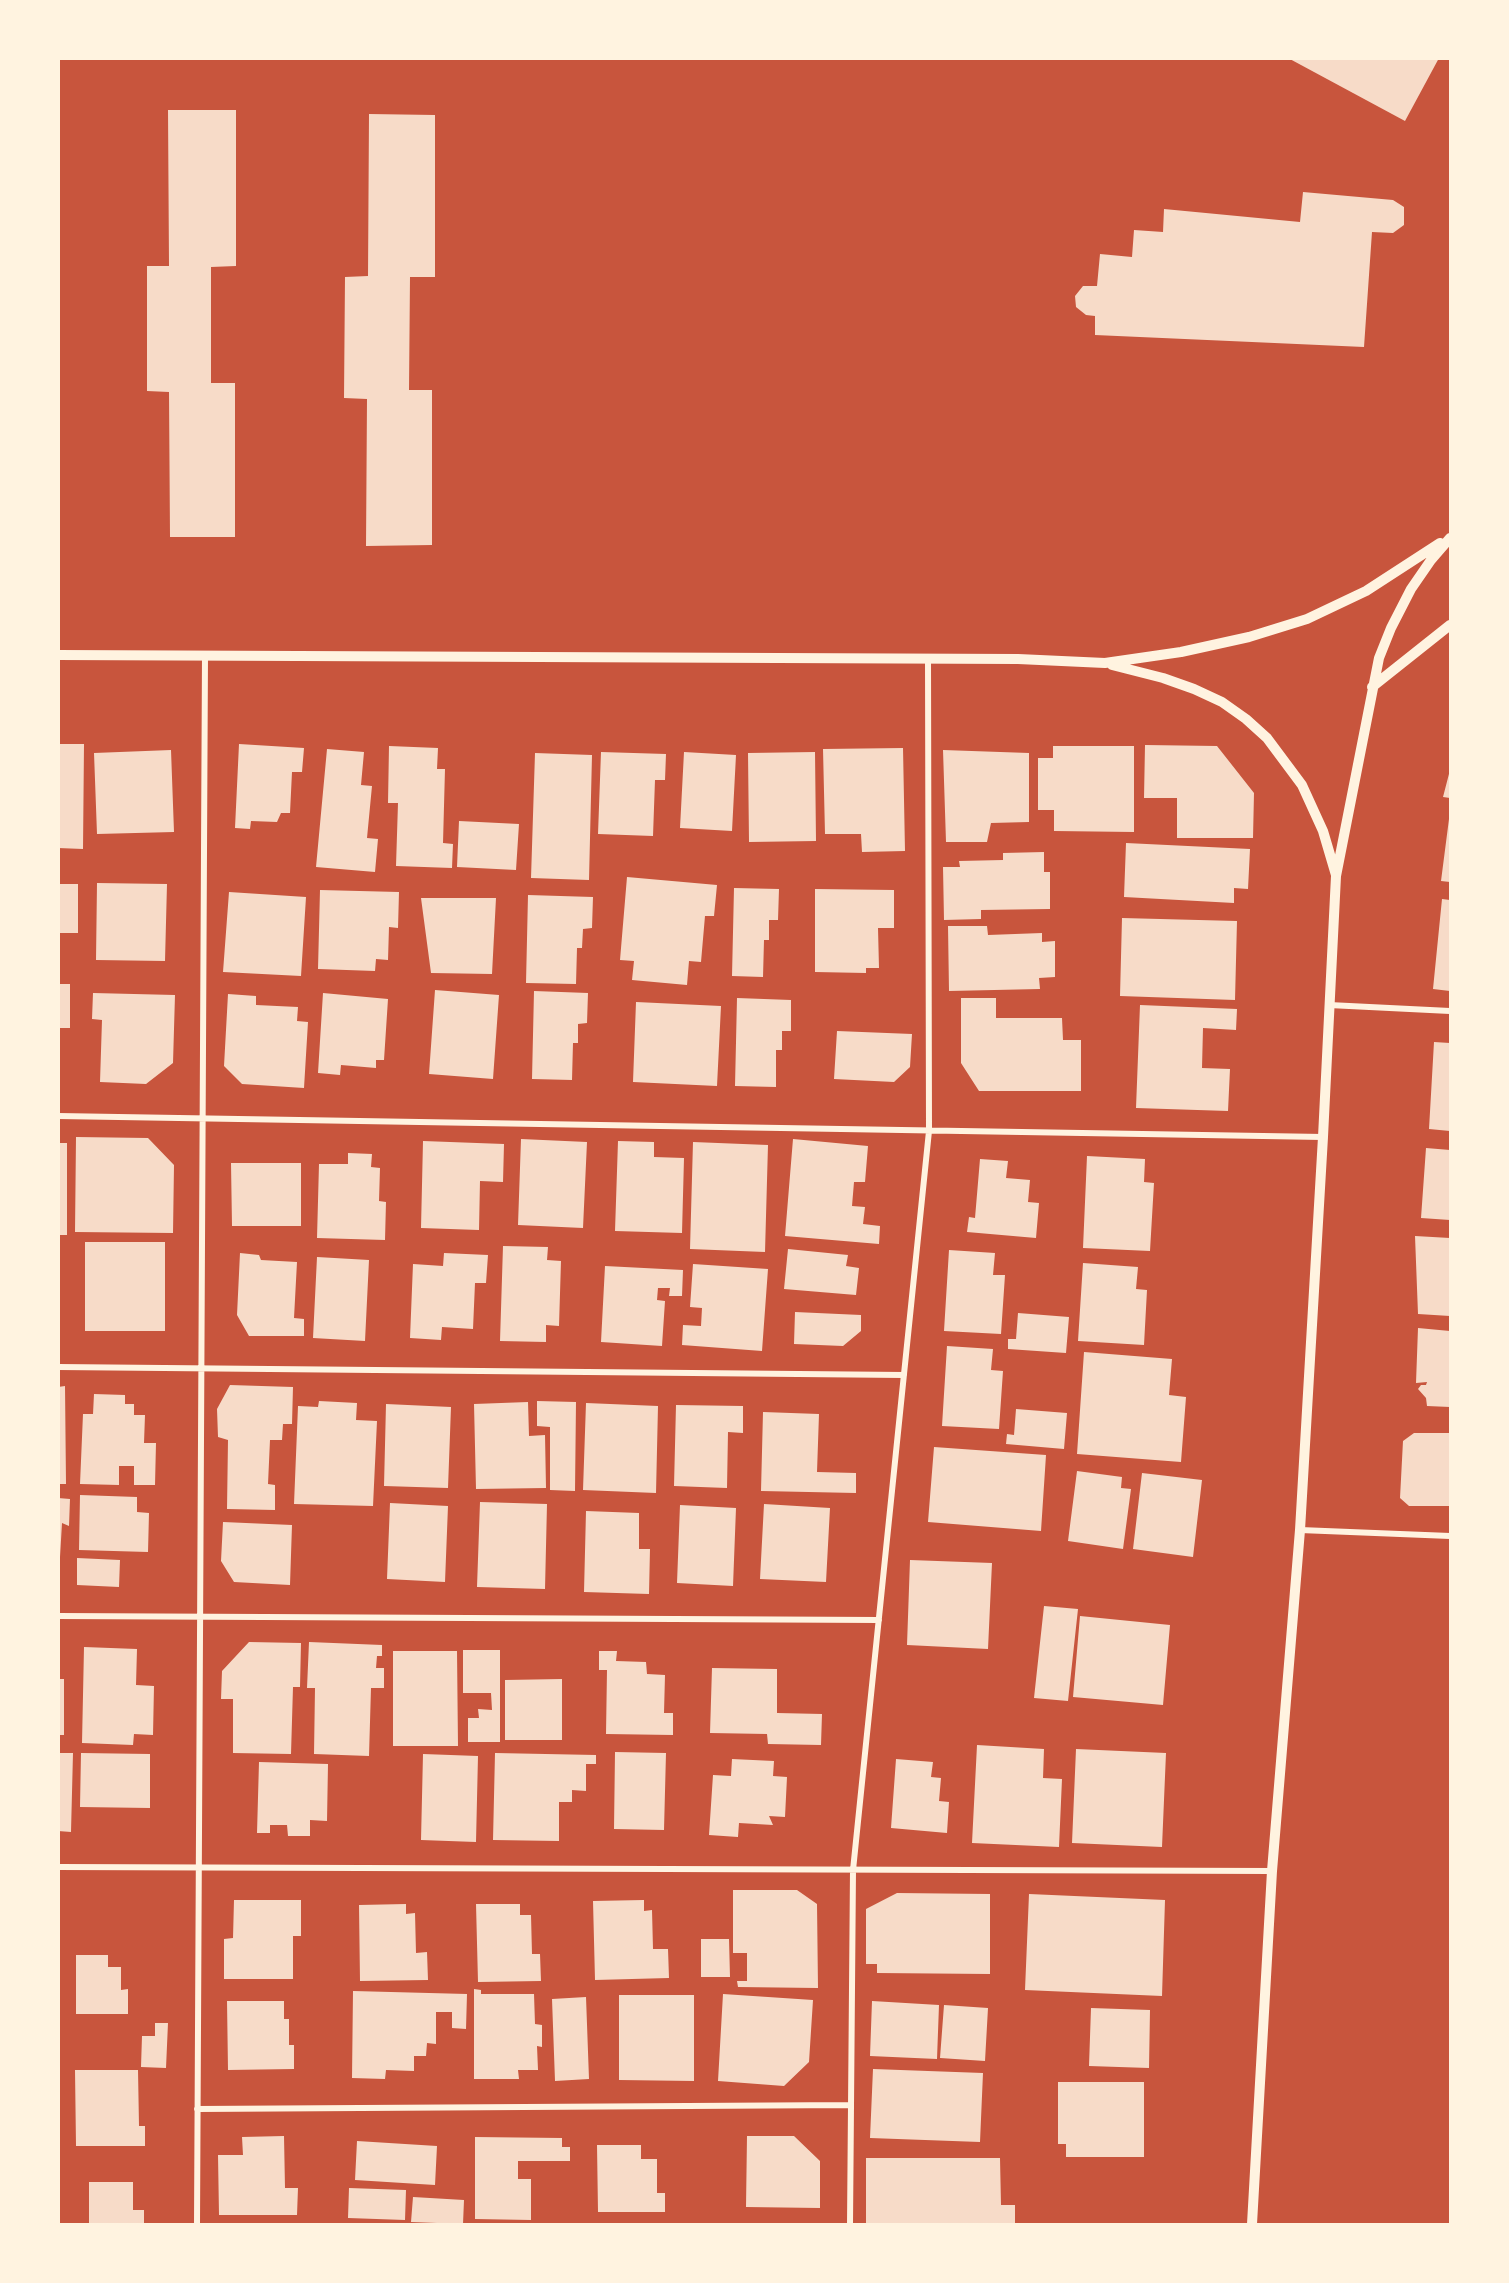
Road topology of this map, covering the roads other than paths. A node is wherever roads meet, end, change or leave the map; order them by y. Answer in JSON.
{"nodes":[{"id":1,"x":1450,"y":537,"type":"edge"},
{"id":2,"x":1450,"y":625,"type":"edge"},
{"id":3,"x":58,"y":655,"type":"edge"},
{"id":4,"x":205,"y":655,"type":"junction"},
{"id":5,"x":928,"y":658,"type":"junction"},
{"id":6,"x":1106,"y":663,"type":"junction"},
{"id":7,"x":1372,"y":687,"type":"junction"},
{"id":8,"x":1336,"y":876,"type":"junction"},
{"id":9,"x":1329,"y":1005,"type":"junction"},
{"id":10,"x":1450,"y":1011,"type":"edge"},
{"id":11,"x":58,"y":1116,"type":"edge"},
{"id":12,"x":202,"y":1118,"type":"junction"},
{"id":13,"x":929,"y":1131,"type":"junction"},
{"id":14,"x":1323,"y":1137,"type":"junction"},
{"id":15,"x":58,"y":1367,"type":"edge"},
{"id":16,"x":202,"y":1369,"type":"junction"},
{"id":17,"x":904,"y":1375,"type":"junction"},
{"id":18,"x":1300,"y":1530,"type":"junction"},
{"id":19,"x":1450,"y":1536,"type":"edge"},
{"id":20,"x":58,"y":1616,"type":"edge"},
{"id":21,"x":200,"y":1617,"type":"junction"},
{"id":22,"x":879,"y":1620,"type":"junction"},
{"id":23,"x":58,"y":1867,"type":"edge"},
{"id":24,"x":199,"y":1868,"type":"junction"},
{"id":25,"x":854,"y":1870,"type":"junction"},
{"id":26,"x":1272,"y":1871,"type":"junction"},
{"id":27,"x":851,"y":2105,"type":"junction"},
{"id":28,"x":198,"y":2109,"type":"junction"},
{"id":29,"x":197,"y":2224,"type":"edge"},
{"id":30,"x":850,"y":2224,"type":"edge"},
{"id":31,"x":1252,"y":2224,"type":"edge"}],
"edges":[{"from":1,"to":6,"type":"street"},
{"from":1,"to":7,"type":"street"},
{"from":2,"to":7,"type":"street"},
{"from":3,"to":4,"type":"street"},
{"from":4,"to":5,"type":"street"},
{"from":4,"to":12,"type":"street"},
{"from":5,"to":6,"type":"street"},
{"from":5,"to":13,"type":"street"},
{"from":6,"to":8,"type":"street"},
{"from":7,"to":8,"type":"street"},
{"from":8,"to":9,"type":"street"},
{"from":9,"to":10,"type":"street"},
{"from":9,"to":14,"type":"street"},
{"from":11,"to":12,"type":"street"},
{"from":12,"to":13,"type":"street"},
{"from":12,"to":16,"type":"street"},
{"from":13,"to":14,"type":"street"},
{"from":13,"to":17,"type":"street"},
{"from":14,"to":18,"type":"street"},
{"from":15,"to":16,"type":"street"},
{"from":16,"to":17,"type":"street"},
{"from":16,"to":21,"type":"street"},
{"from":17,"to":22,"type":"street"},
{"from":18,"to":19,"type":"street"},
{"from":18,"to":26,"type":"street"},
{"from":20,"to":21,"type":"street"},
{"from":21,"to":22,"type":"street"},
{"from":21,"to":24,"type":"street"},
{"from":22,"to":25,"type":"street"},
{"from":23,"to":24,"type":"street"},
{"from":24,"to":25,"type":"street"},
{"from":24,"to":28,"type":"street"},
{"from":25,"to":26,"type":"street"},
{"from":25,"to":27,"type":"street"},
{"from":26,"to":31,"type":"street"},
{"from":27,"to":28,"type":"street"},
{"from":27,"to":30,"type":"street"},
{"from":28,"to":29,"type":"street"}]}
